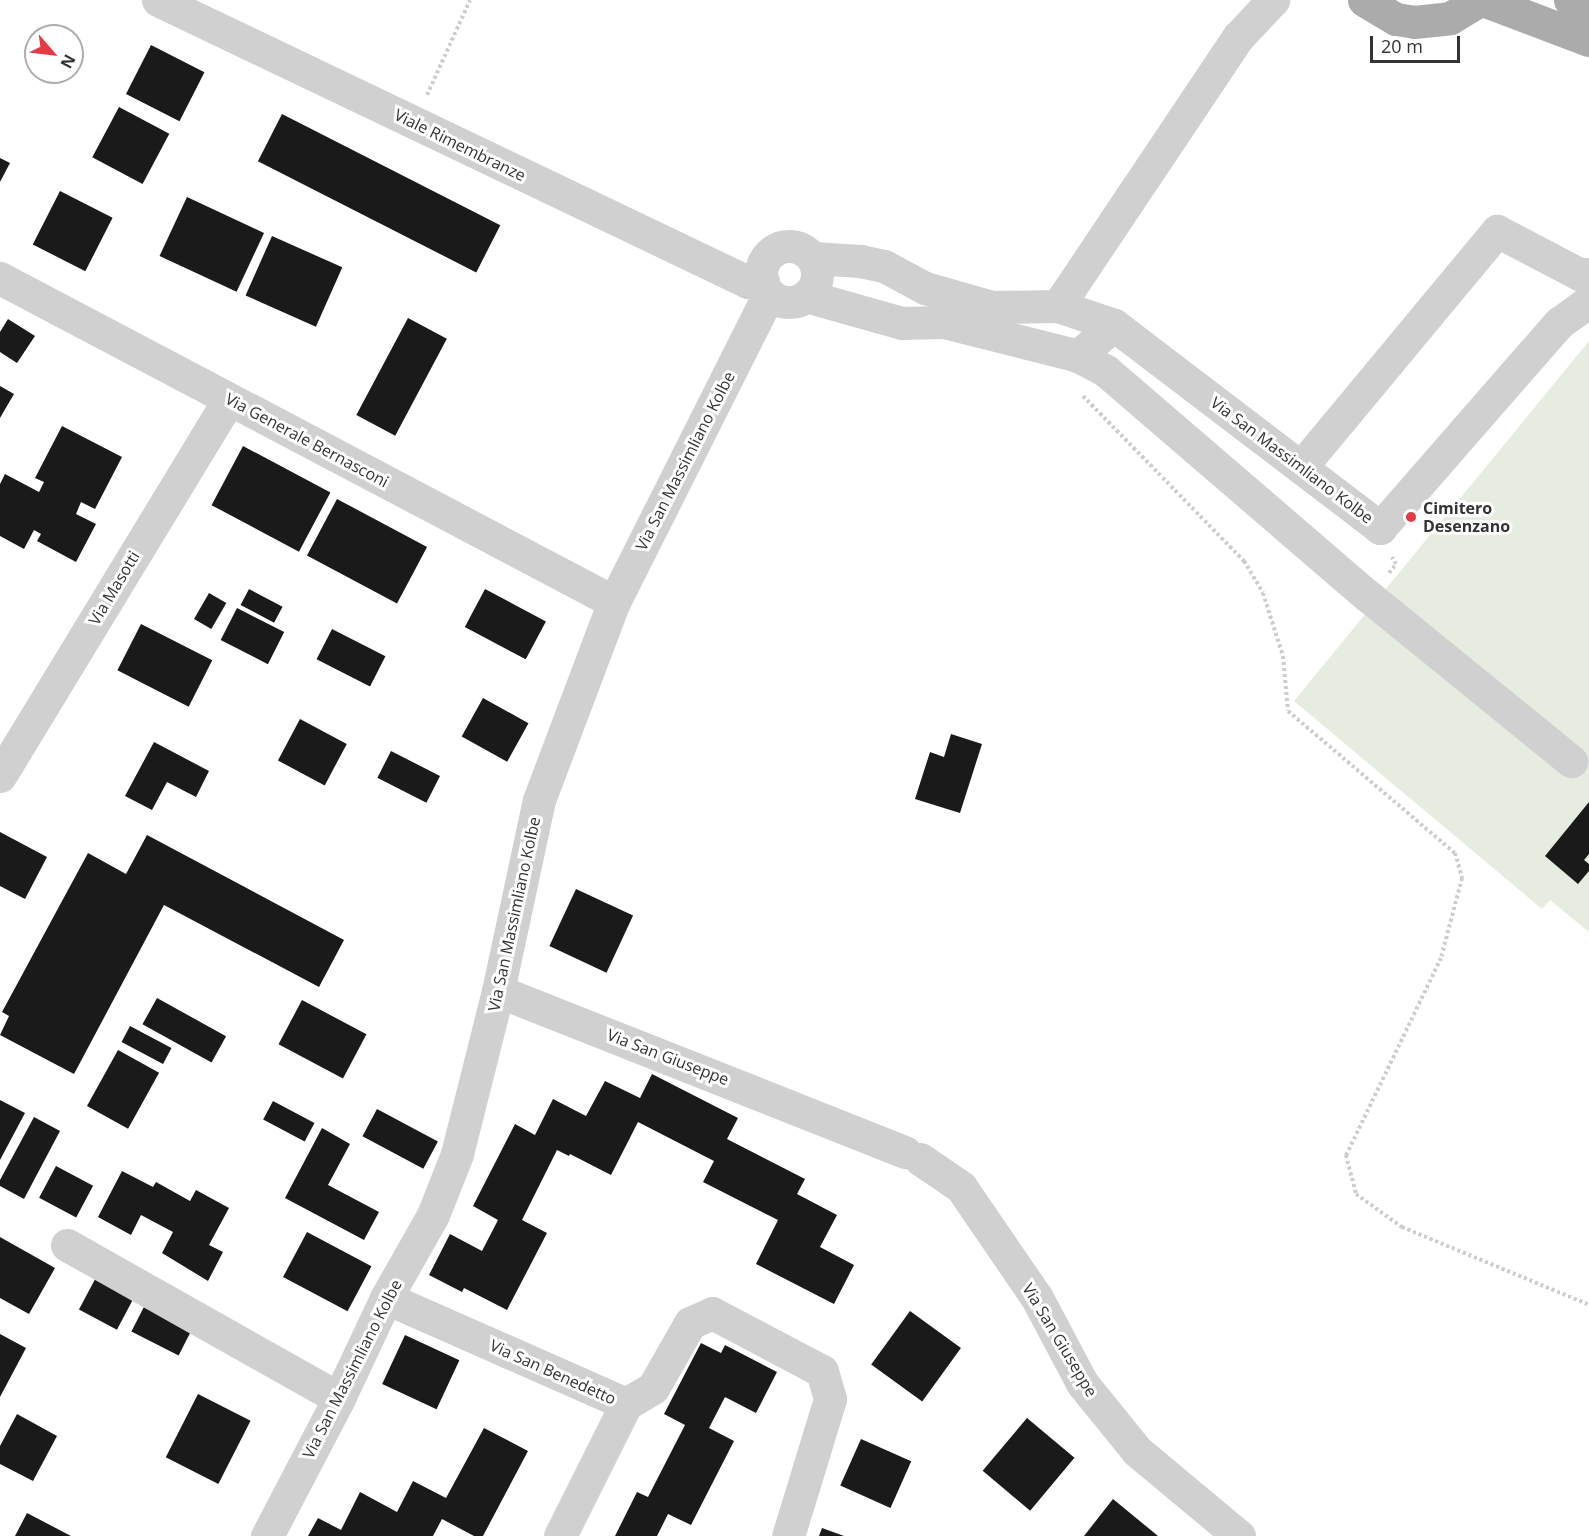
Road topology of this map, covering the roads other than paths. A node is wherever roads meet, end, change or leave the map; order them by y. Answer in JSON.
{"nodes":[{"id":1,"x":158,"y":0,"type":"edge"},
{"id":2,"x":1273,"y":0,"type":"edge"},
{"id":3,"x":1364,"y":0,"type":"edge"},
{"id":4,"x":1481,"y":0,"type":"edge"},
{"id":5,"x":1570,"y":0,"type":"edge"},
{"id":6,"x":1589,"y":18,"type":"edge"},
{"id":7,"x":1589,"y":40,"type":"edge"},
{"id":8,"x":813,"y":258,"type":"junction"},
{"id":9,"x":1589,"y":274,"type":"edge"},
{"id":10,"x":0,"y":278,"type":"edge"},
{"id":11,"x":766,"y":288,"type":"junction"},
{"id":12,"x":806,"y":296,"type":"junction"},
{"id":13,"x":1589,"y":301,"type":"edge"},
{"id":14,"x":1058,"y":306,"type":"junction"},
{"id":15,"x":992,"y":307,"type":"junction"},
{"id":16,"x":943,"y":322,"type":"junction"},
{"id":17,"x":1114,"y":325,"type":"junction"},
{"id":18,"x":1078,"y":356,"type":"junction"},
{"id":19,"x":229,"y":399,"type":"junction"},
{"id":20,"x":1301,"y":467,"type":"junction"},
{"id":21,"x":614,"y":602,"type":"junction"},
{"id":22,"x":1571,"y":761,"type":"dead end"},
{"id":23,"x":0,"y":776,"type":"edge"},
{"id":24,"x":498,"y":991,"type":"junction"},
{"id":25,"x":67,"y":1245,"type":"dead end"},
{"id":26,"x":386,"y":1298,"type":"junction"},
{"id":27,"x":339,"y":1398,"type":"junction"},
{"id":28,"x":626,"y":1404,"type":"junction"},
{"id":29,"x":267,"y":1536,"type":"edge"},
{"id":30,"x":560,"y":1536,"type":"edge"},
{"id":31,"x":788,"y":1536,"type":"edge"},
{"id":32,"x":1239,"y":1536,"type":"edge"}],
"edges":[{"from":1,"to":11,"type":"street","name":"Viale Rimembranze"},
{"from":2,"to":14,"type":"street"},
{"from":3,"to":4,"type":"main road"},
{"from":4,"to":7,"type":"main road"},
{"from":5,"to":6,"type":"main road"},
{"from":8,"to":11,"type":"street"},
{"from":8,"to":12,"type":"street"},
{"from":8,"to":15,"type":"street","name":"Via San Massimliano Kolbe"},
{"from":9,"to":20,"type":"street"},
{"from":10,"to":19,"type":"street","name":"Via Generale Bernasconi"},
{"from":11,"to":12,"type":"street"},
{"from":11,"to":21,"type":"street","name":"Via San Massimliano Kolbe"},
{"from":12,"to":16,"type":"street","name":"Via San Massimliano Kolbe"},
{"from":13,"to":20,"type":"street","name":"Via San Massimliano Kolbe"},
{"from":14,"to":15,"type":"street","name":"Via San Massimliano Kolbe"},
{"from":14,"to":17,"type":"street","name":"Via San Massimliano Kolbe"},
{"from":15,"to":16,"type":"street","name":"Via San Massimliano Kolbe"},
{"from":16,"to":18,"type":"street"},
{"from":17,"to":18,"type":"street"},
{"from":17,"to":20,"type":"street","name":"Via San Massimliano Kolbe"},
{"from":18,"to":22,"type":"street"},
{"from":19,"to":21,"type":"street","name":"Via Generale Bernasconi"},
{"from":19,"to":23,"type":"street","name":"Via Masotti"},
{"from":21,"to":24,"type":"street","name":"Via San Massimliano Kolbe"},
{"from":24,"to":26,"type":"street","name":"Via San Massimliano Kolbe"},
{"from":24,"to":32,"type":"street","name":"Via San Giuseppe"},
{"from":25,"to":27,"type":"street"},
{"from":26,"to":27,"type":"street","name":"Via San Massimliano Kolbe"},
{"from":26,"to":28,"type":"street","name":"Via San Benedetto"},
{"from":27,"to":29,"type":"street","name":"Via San Massimliano Kolbe"},
{"from":28,"to":30,"type":"street"},
{"from":28,"to":31,"type":"street","name":"Via San Benedetto"}]}
